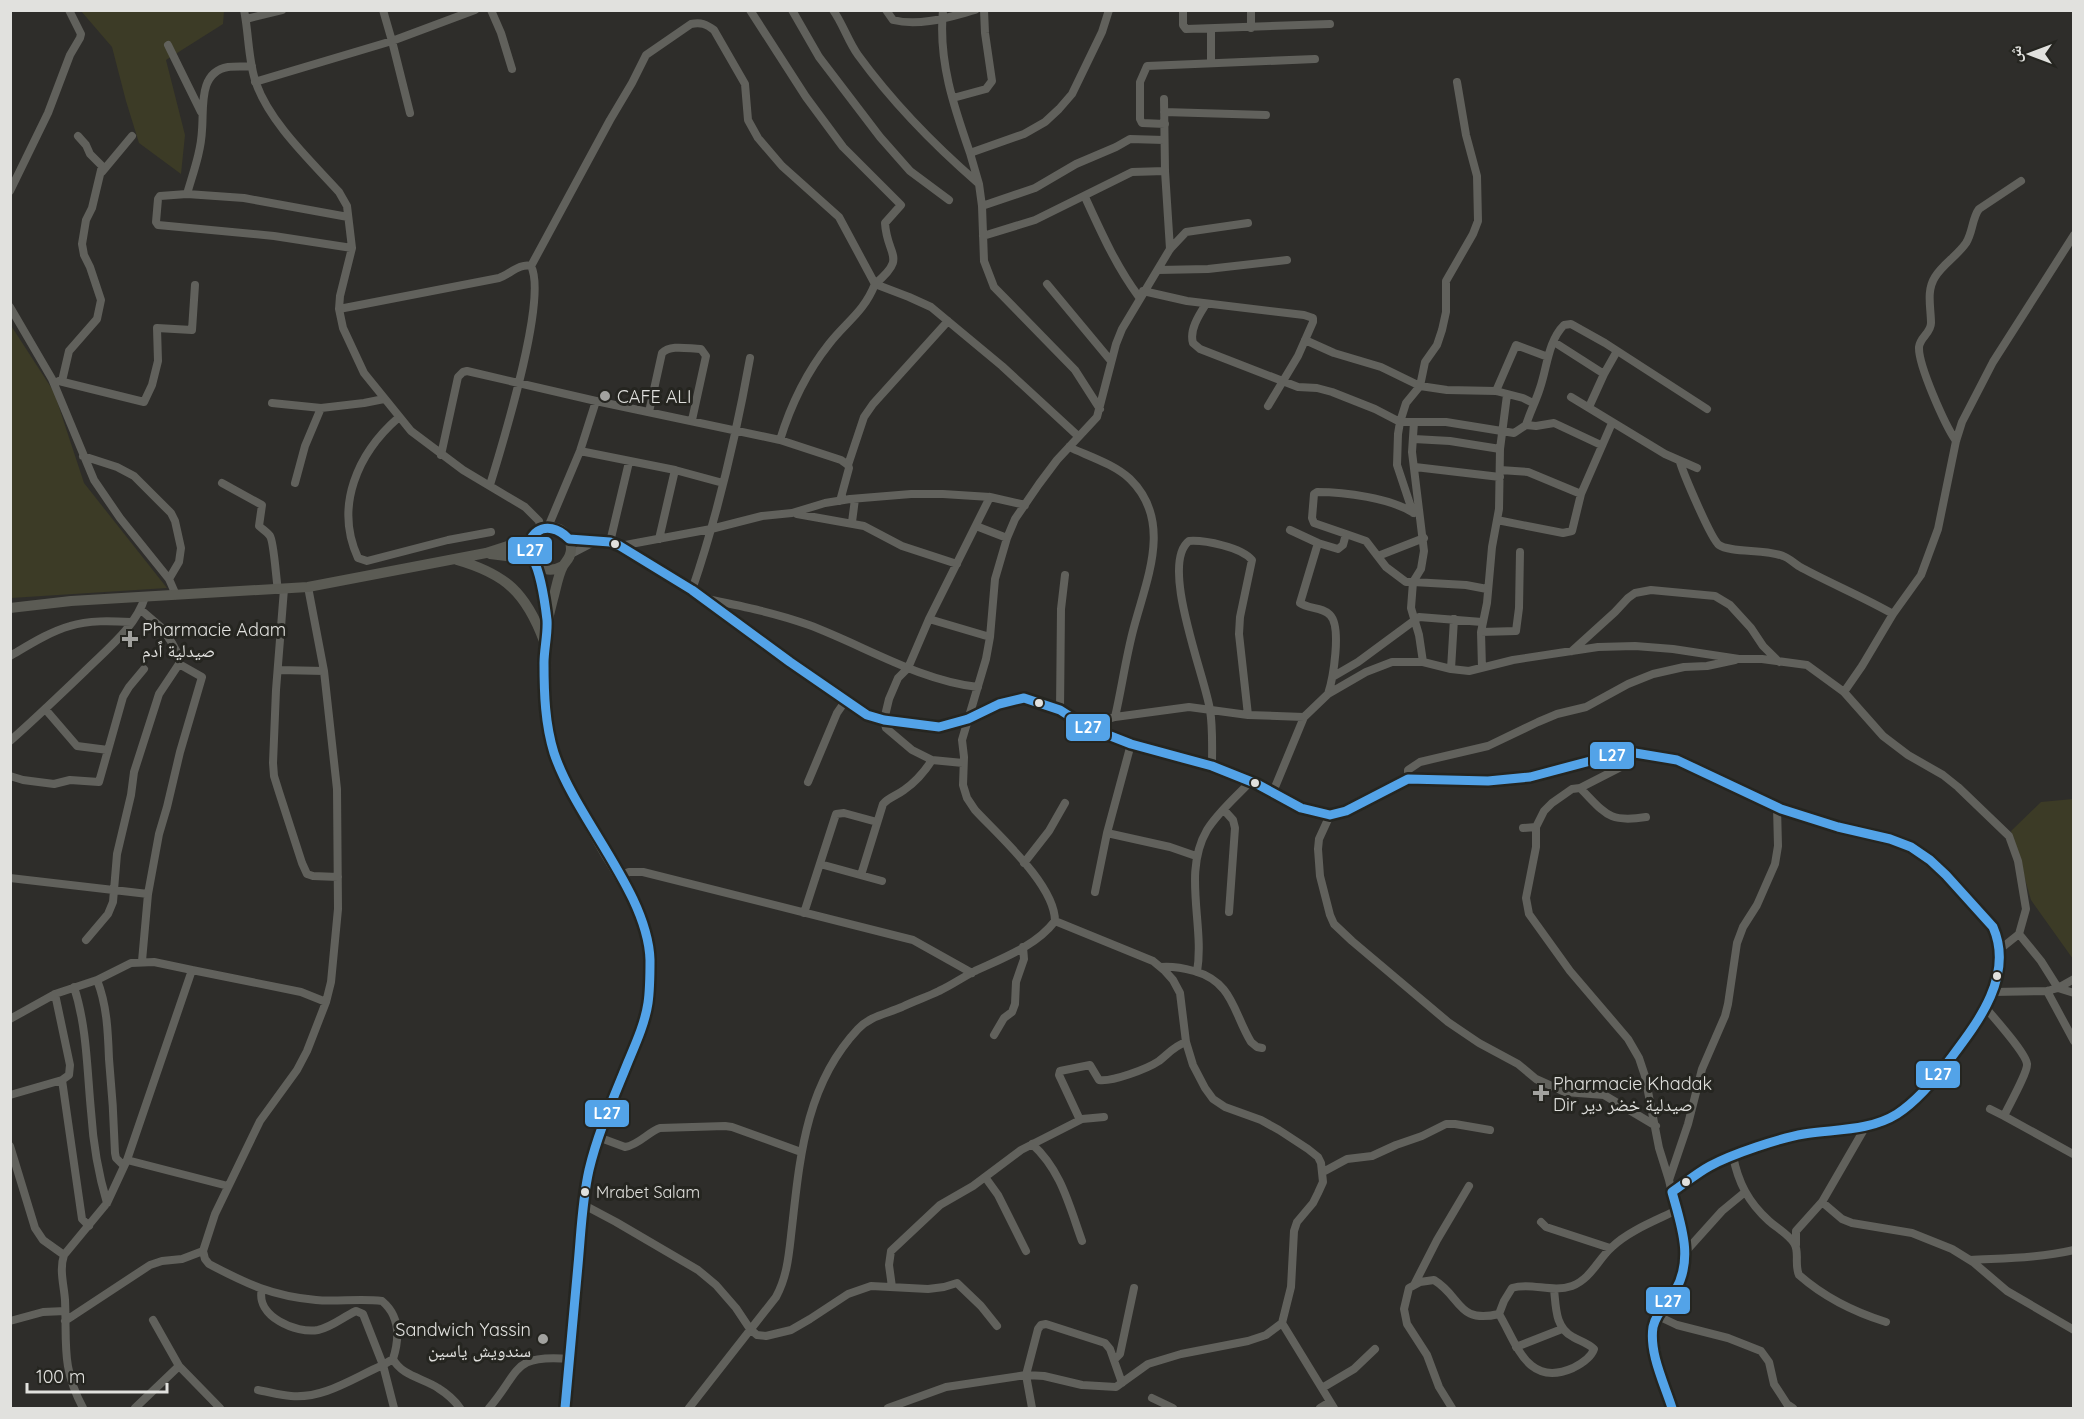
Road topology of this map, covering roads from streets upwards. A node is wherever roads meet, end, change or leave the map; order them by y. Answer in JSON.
{"nodes":[{"id":1,"x":69,"y":10,"type":"edge"},
{"id":2,"x":282,"y":10,"type":"edge"},
{"id":3,"x":383,"y":10,"type":"edge"},
{"id":4,"x":475,"y":10,"type":"edge"},
{"id":5,"x":491,"y":10,"type":"edge"},
{"id":6,"x":750,"y":10,"type":"edge"},
{"id":7,"x":792,"y":10,"type":"edge"},
{"id":8,"x":833,"y":10,"type":"edge"},
{"id":9,"x":886,"y":10,"type":"edge"},
{"id":10,"x":975,"y":10,"type":"edge"},
{"id":11,"x":984,"y":10,"type":"edge"},
{"id":12,"x":1109,"y":10,"type":"edge"},
{"id":13,"x":1183,"y":10,"type":"edge"},
{"id":14,"x":1251,"y":10,"type":"edge"},
{"id":15,"x":245,"y":15,"type":"edge"},
{"id":16,"x":942,"y":15,"type":"edge"},
{"id":17,"x":1330,"y":24,"type":"dead end"},
{"id":18,"x":1251,"y":28,"type":"junction"},
{"id":19,"x":1211,"y":29,"type":"junction"},
{"id":20,"x":392,"y":41,"type":"junction"},
{"id":21,"x":168,"y":45,"type":"dead end"},
{"id":22,"x":1315,"y":59,"type":"dead end"},
{"id":23,"x":1211,"y":62,"type":"junction"},
{"id":24,"x":252,"y":66,"type":"junction"},
{"id":25,"x":512,"y":69,"type":"dead end"},
{"id":26,"x":255,"y":82,"type":"junction"},
{"id":27,"x":1457,"y":82,"type":"dead end"},
{"id":28,"x":953,"y":98,"type":"junction"},
{"id":29,"x":1164,"y":99,"type":"dead end"},
{"id":30,"x":1164,"y":112,"type":"junction"},
{"id":31,"x":410,"y":113,"type":"dead end"},
{"id":32,"x":202,"y":114,"type":"junction"},
{"id":33,"x":1266,"y":115,"type":"dead end"},
{"id":34,"x":1165,"y":124,"type":"junction"},
{"id":35,"x":78,"y":136,"type":"dead end"},
{"id":36,"x":132,"y":136,"type":"dead end"},
{"id":37,"x":1164,"y":140,"type":"junction"},
{"id":38,"x":970,"y":153,"type":"junction"},
{"id":39,"x":1165,"y":171,"type":"junction"},
{"id":40,"x":101,"y":174,"type":"junction"},
{"id":41,"x":2021,"y":181,"type":"dead end"},
{"id":42,"x":979,"y":184,"type":"junction"},
{"id":43,"x":10,"y":191,"type":"edge"},
{"id":44,"x":187,"y":194,"type":"junction"},
{"id":45,"x":1085,"y":197,"type":"junction"},
{"id":46,"x":949,"y":200,"type":"dead end"},
{"id":47,"x":982,"y":206,"type":"junction"},
{"id":48,"x":348,"y":217,"type":"junction"},
{"id":49,"x":1248,"y":223,"type":"dead end"},
{"id":50,"x":2073,"y":235,"type":"edge"},
{"id":51,"x":983,"y":236,"type":"junction"},
{"id":52,"x":352,"y":248,"type":"junction"},
{"id":53,"x":1170,"y":249,"type":"junction"},
{"id":54,"x":1287,"y":260,"type":"dead end"},
{"id":55,"x":531,"y":266,"type":"junction"},
{"id":56,"x":1158,"y":270,"type":"junction"},
{"id":57,"x":1047,"y":284,"type":"dead end"},
{"id":58,"x":195,"y":285,"type":"dead end"},
{"id":59,"x":874,"y":285,"type":"junction"},
{"id":60,"x":1141,"y":294,"type":"junction"},
{"id":61,"x":1206,"y":304,"type":"junction"},
{"id":62,"x":10,"y":307,"type":"edge"},
{"id":63,"x":339,"y":309,"type":"junction"},
{"id":64,"x":948,"y":321,"type":"junction"},
{"id":65,"x":1305,"y":340,"type":"junction"},
{"id":66,"x":1554,"y":342,"type":"junction"},
{"id":67,"x":1617,"y":351,"type":"junction"},
{"id":68,"x":1548,"y":357,"type":"junction"},
{"id":69,"x":750,"y":358,"type":"dead end"},
{"id":70,"x":1112,"y":361,"type":"junction"},
{"id":71,"x":1604,"y":374,"type":"junction"},
{"id":72,"x":52,"y":379,"type":"junction"},
{"id":73,"x":62,"y":381,"type":"junction"},
{"id":74,"x":1282,"y":381,"type":"junction"},
{"id":75,"x":519,"y":383,"type":"junction"},
{"id":76,"x":1420,"y":386,"type":"junction"},
{"id":77,"x":1496,"y":391,"type":"junction"},
{"id":78,"x":1507,"y":394,"type":"junction"},
{"id":79,"x":1571,"y":397,"type":"dead end"},
{"id":80,"x":384,"y":399,"type":"junction"},
{"id":81,"x":596,"y":401,"type":"junction"},
{"id":82,"x":272,"y":403,"type":"dead end"},
{"id":83,"x":1533,"y":403,"type":"junction"},
{"id":84,"x":1268,"y":406,"type":"dead end"},
{"id":85,"x":1589,"y":407,"type":"junction"},
{"id":86,"x":321,"y":408,"type":"junction"},
{"id":87,"x":1707,"y":409,"type":"dead end"},
{"id":88,"x":1100,"y":410,"type":"junction"},
{"id":89,"x":649,"y":411,"type":"junction"},
{"id":90,"x":398,"y":418,"type":"junction"},
{"id":91,"x":692,"y":420,"type":"junction"},
{"id":92,"x":1400,"y":422,"type":"junction"},
{"id":93,"x":1414,"y":422,"type":"junction"},
{"id":94,"x":1612,"y":423,"type":"junction"},
{"id":95,"x":1526,"y":425,"type":"junction"},
{"id":96,"x":737,"y":430,"type":"junction"},
{"id":97,"x":1501,"y":431,"type":"junction"},
{"id":98,"x":1078,"y":436,"type":"junction"},
{"id":99,"x":1414,"y":439,"type":"junction"},
{"id":100,"x":780,"y":440,"type":"junction"},
{"id":101,"x":1956,"y":441,"type":"junction"},
{"id":102,"x":1601,"y":445,"type":"junction"},
{"id":103,"x":1069,"y":447,"type":"junction"},
{"id":104,"x":1500,"y":448,"type":"junction"},
{"id":105,"x":580,"y":451,"type":"junction"},
{"id":106,"x":441,"y":455,"type":"junction"},
{"id":107,"x":83,"y":456,"type":"junction"},
{"id":108,"x":629,"y":462,"type":"junction"},
{"id":109,"x":1680,"y":462,"type":"junction"},
{"id":110,"x":848,"y":465,"type":"junction"},
{"id":111,"x":1415,"y":467,"type":"junction"},
{"id":112,"x":1697,"y":468,"type":"dead end"},
{"id":113,"x":675,"y":470,"type":"junction"},
{"id":114,"x":1500,"y":473,"type":"junction"},
{"id":115,"x":222,"y":483,"type":"dead end"},
{"id":116,"x":295,"y":483,"type":"dead end"},
{"id":117,"x":723,"y":483,"type":"junction"},
{"id":118,"x":490,"y":485,"type":"junction"},
{"id":119,"x":1581,"y":494,"type":"junction"},
{"id":120,"x":990,"y":497,"type":"junction"},
{"id":121,"x":855,"y":499,"type":"junction"},
{"id":122,"x":840,"y":501,"type":"junction"},
{"id":123,"x":1025,"y":505,"type":"junction"},
{"id":124,"x":792,"y":513,"type":"junction"},
{"id":125,"x":1413,"y":513,"type":"junction"},
{"id":126,"x":1422,"y":520,"type":"junction"},
{"id":127,"x":1497,"y":520,"type":"junction"},
{"id":128,"x":852,"y":522,"type":"junction"},
{"id":129,"x":976,"y":526,"type":"junction"},
{"id":130,"x":544,"y":528,"type":"junction"},
{"id":131,"x":711,"y":529,"type":"junction"},
{"id":132,"x":1290,"y":530,"type":"dead end"},
{"id":133,"x":491,"y":532,"type":"dead end"},
{"id":134,"x":1346,"y":534,"type":"junction"},
{"id":135,"x":531,"y":538,"type":"junction"},
{"id":136,"x":1007,"y":538,"type":"junction"},
{"id":137,"x":1424,"y":538,"type":"junction"},
{"id":138,"x":569,"y":539,"type":"junction"},
{"id":139,"x":659,"y":539,"type":"junction"},
{"id":140,"x":595,"y":542,"type":"junction"},
{"id":141,"x":610,"y":542,"type":"junction"},
{"id":142,"x":1318,"y":543,"type":"junction"},
{"id":143,"x":620,"y":546,"type":"junction"},
{"id":144,"x":1520,"y":552,"type":"dead end"},
{"id":145,"x":486,"y":554,"type":"junction"},
{"id":146,"x":571,"y":554,"type":"junction"},
{"id":147,"x":387,"y":556,"type":"junction"},
{"id":148,"x":1378,"y":556,"type":"junction"},
{"id":149,"x":454,"y":559,"type":"junction"},
{"id":150,"x":534,"y":562,"type":"junction"},
{"id":151,"x":957,"y":564,"type":"junction"},
{"id":152,"x":563,"y":566,"type":"junction"},
{"id":153,"x":391,"y":572,"type":"junction"},
{"id":154,"x":1065,"y":575,"type":"dead end"},
{"id":155,"x":169,"y":579,"type":"junction"},
{"id":156,"x":1413,"y":582,"type":"junction"},
{"id":157,"x":308,"y":587,"type":"junction"},
{"id":158,"x":1486,"y":589,"type":"junction"},
{"id":159,"x":281,"y":590,"type":"junction"},
{"id":160,"x":692,"y":590,"type":"junction"},
{"id":161,"x":176,"y":596,"type":"junction"},
{"id":162,"x":145,"y":597,"type":"junction"},
{"id":163,"x":704,"y":598,"type":"junction"},
{"id":164,"x":10,"y":608,"type":"edge"},
{"id":165,"x":141,"y":610,"type":"junction"},
{"id":166,"x":1893,"y":614,"type":"junction"},
{"id":167,"x":1415,"y":618,"type":"junction"},
{"id":168,"x":1454,"y":619,"type":"junction"},
{"id":169,"x":929,"y":620,"type":"junction"},
{"id":170,"x":547,"y":621,"type":"junction"},
{"id":171,"x":131,"y":622,"type":"junction"},
{"id":172,"x":1482,"y":622,"type":"junction"},
{"id":173,"x":1481,"y":632,"type":"junction"},
{"id":174,"x":990,"y":637,"type":"junction"},
{"id":175,"x":545,"y":645,"type":"junction"},
{"id":176,"x":1572,"y":651,"type":"junction"},
{"id":177,"x":10,"y":656,"type":"edge"},
{"id":178,"x":1739,"y":659,"type":"junction"},
{"id":179,"x":1423,"y":662,"type":"junction"},
{"id":180,"x":1780,"y":663,"type":"junction"},
{"id":181,"x":179,"y":664,"type":"junction"},
{"id":182,"x":908,"y":668,"type":"junction"},
{"id":183,"x":1482,"y":668,"type":"junction"},
{"id":184,"x":144,"y":669,"type":"dead end"},
{"id":185,"x":279,"y":669,"type":"junction"},
{"id":186,"x":1451,"y":669,"type":"junction"},
{"id":187,"x":324,"y":671,"type":"junction"},
{"id":188,"x":1334,"y":676,"type":"junction"},
{"id":189,"x":978,"y":687,"type":"junction"},
{"id":190,"x":1844,"y":692,"type":"junction"},
{"id":191,"x":1328,"y":694,"type":"junction"},
{"id":192,"x":846,"y":700,"type":"junction"},
{"id":193,"x":46,"y":710,"type":"junction"},
{"id":194,"x":1060,"y":710,"type":"junction"},
{"id":195,"x":1210,"y":710,"type":"junction"},
{"id":196,"x":1248,"y":715,"type":"junction"},
{"id":197,"x":1115,"y":717,"type":"junction"},
{"id":198,"x":1304,"y":717,"type":"junction"},
{"id":199,"x":968,"y":719,"type":"junction"},
{"id":200,"x":884,"y":720,"type":"junction"},
{"id":201,"x":1085,"y":726,"type":"junction"},
{"id":202,"x":10,"y":741,"type":"edge"},
{"id":203,"x":1131,"y":744,"type":"junction"},
{"id":204,"x":108,"y":750,"type":"junction"},
{"id":205,"x":1635,"y":753,"type":"junction"},
{"id":206,"x":932,"y":760,"type":"junction"},
{"id":207,"x":963,"y":763,"type":"junction"},
{"id":208,"x":1212,"y":766,"type":"junction"},
{"id":209,"x":10,"y":776,"type":"edge"},
{"id":210,"x":1408,"y":779,"type":"junction"},
{"id":211,"x":1251,"y":781,"type":"junction"},
{"id":212,"x":808,"y":782,"type":"dead end"},
{"id":213,"x":1580,"y":788,"type":"junction"},
{"id":214,"x":1273,"y":792,"type":"junction"},
{"id":215,"x":1065,"y":803,"type":"dead end"},
{"id":216,"x":1777,"y":807,"type":"junction"},
{"id":217,"x":1224,"y":810,"type":"junction"},
{"id":218,"x":1330,"y":815,"type":"junction"},
{"id":219,"x":1646,"y":816,"type":"dead end"},
{"id":220,"x":877,"y":822,"type":"junction"},
{"id":221,"x":1536,"y":827,"type":"junction"},
{"id":222,"x":1523,"y":828,"type":"dead end"},
{"id":223,"x":1107,"y":833,"type":"junction"},
{"id":224,"x":1196,"y":856,"type":"junction"},
{"id":225,"x":1024,"y":863,"type":"junction"},
{"id":226,"x":820,"y":864,"type":"junction"},
{"id":227,"x":861,"y":875,"type":"junction"},
{"id":228,"x":620,"y":876,"type":"junction"},
{"id":229,"x":338,"y":877,"type":"junction"},
{"id":230,"x":10,"y":878,"type":"edge"},
{"id":231,"x":882,"y":881,"type":"dead end"},
{"id":232,"x":114,"y":891,"type":"junction"},
{"id":233,"x":1095,"y":892,"type":"dead end"},
{"id":234,"x":148,"y":894,"type":"junction"},
{"id":235,"x":1229,"y":912,"type":"dead end"},
{"id":236,"x":804,"y":913,"type":"junction"},
{"id":237,"x":1055,"y":921,"type":"junction"},
{"id":238,"x":2019,"y":934,"type":"junction"},
{"id":239,"x":86,"y":940,"type":"dead end"},
{"id":240,"x":1023,"y":947,"type":"junction"},
{"id":241,"x":1999,"y":950,"type":"junction"},
{"id":242,"x":142,"y":962,"type":"junction"},
{"id":243,"x":1161,"y":968,"type":"junction"},
{"id":244,"x":192,"y":970,"type":"junction"},
{"id":245,"x":1197,"y":972,"type":"junction"},
{"id":246,"x":972,"y":973,"type":"junction"},
{"id":247,"x":2073,"y":979,"type":"edge"},
{"id":248,"x":97,"y":980,"type":"junction"},
{"id":249,"x":74,"y":987,"type":"junction"},
{"id":250,"x":2058,"y":988,"type":"junction"},
{"id":251,"x":2047,"y":991,"type":"junction"},
{"id":252,"x":1993,"y":992,"type":"junction"},
{"id":253,"x":2073,"y":993,"type":"edge"},
{"id":254,"x":54,"y":994,"type":"junction"},
{"id":255,"x":326,"y":1002,"type":"junction"},
{"id":256,"x":1985,"y":1007,"type":"junction"},
{"id":257,"x":10,"y":1019,"type":"edge"},
{"id":258,"x":994,"y":1035,"type":"dead end"},
{"id":259,"x":2073,"y":1041,"type":"edge"},
{"id":260,"x":1186,"y":1042,"type":"junction"},
{"id":261,"x":1262,"y":1048,"type":"dead end"},
{"id":262,"x":62,"y":1080,"type":"junction"},
{"id":263,"x":10,"y":1095,"type":"edge"},
{"id":264,"x":1990,"y":1109,"type":"dead end"},
{"id":265,"x":2004,"y":1116,"type":"junction"},
{"id":266,"x":1104,"y":1117,"type":"dead end"},
{"id":267,"x":1080,"y":1120,"type":"junction"},
{"id":268,"x":1656,"y":1126,"type":"junction"},
{"id":269,"x":1866,"y":1126,"type":"junction"},
{"id":270,"x":1490,"y":1130,"type":"dead end"},
{"id":271,"x":598,"y":1137,"type":"junction"},
{"id":272,"x":1032,"y":1144,"type":"junction"},
{"id":273,"x":10,"y":1146,"type":"edge"},
{"id":274,"x":801,"y":1152,"type":"junction"},
{"id":275,"x":2073,"y":1154,"type":"edge"},
{"id":276,"x":1733,"y":1156,"type":"junction"},
{"id":277,"x":126,"y":1163,"type":"junction"},
{"id":278,"x":1323,"y":1172,"type":"junction"},
{"id":279,"x":985,"y":1177,"type":"junction"},
{"id":280,"x":1669,"y":1180,"type":"junction"},
{"id":281,"x":228,"y":1186,"type":"junction"},
{"id":282,"x":1469,"y":1186,"type":"dead end"},
{"id":283,"x":1672,"y":1192,"type":"junction"},
{"id":284,"x":1745,"y":1192,"type":"junction"},
{"id":285,"x":1822,"y":1202,"type":"junction"},
{"id":286,"x":107,"y":1203,"type":"junction"},
{"id":287,"x":584,"y":1205,"type":"junction"},
{"id":288,"x":1677,"y":1209,"type":"junction"},
{"id":289,"x":1541,"y":1222,"type":"dead end"},
{"id":290,"x":89,"y":1226,"type":"junction"},
{"id":291,"x":1082,"y":1241,"type":"dead end"},
{"id":292,"x":1796,"y":1246,"type":"junction"},
{"id":293,"x":1610,"y":1248,"type":"junction"},
{"id":294,"x":2073,"y":1250,"type":"edge"},
{"id":295,"x":203,"y":1251,"type":"junction"},
{"id":296,"x":1026,"y":1251,"type":"dead end"},
{"id":297,"x":1686,"y":1251,"type":"junction"},
{"id":298,"x":64,"y":1254,"type":"junction"},
{"id":299,"x":1970,"y":1260,"type":"junction"},
{"id":300,"x":1415,"y":1283,"type":"junction"},
{"id":301,"x":892,"y":1287,"type":"junction"},
{"id":302,"x":1134,"y":1288,"type":"dead end"},
{"id":303,"x":262,"y":1289,"type":"junction"},
{"id":304,"x":1554,"y":1289,"type":"junction"},
{"id":305,"x":372,"y":1300,"type":"junction"},
{"id":306,"x":65,"y":1311,"type":"junction"},
{"id":307,"x":361,"y":1312,"type":"junction"},
{"id":308,"x":1499,"y":1314,"type":"junction"},
{"id":309,"x":1658,"y":1316,"type":"junction"},
{"id":310,"x":153,"y":1320,"type":"dead end"},
{"id":311,"x":10,"y":1321,"type":"edge"},
{"id":312,"x":65,"y":1321,"type":"junction"},
{"id":313,"x":1886,"y":1322,"type":"dead end"},
{"id":314,"x":1282,"y":1323,"type":"junction"},
{"id":315,"x":997,"y":1326,"type":"dead end"},
{"id":316,"x":750,"y":1329,"type":"junction"},
{"id":317,"x":1562,"y":1329,"type":"junction"},
{"id":318,"x":2073,"y":1330,"type":"edge"},
{"id":319,"x":1516,"y":1347,"type":"junction"},
{"id":320,"x":1375,"y":1349,"type":"dead end"},
{"id":321,"x":393,"y":1359,"type":"junction"},
{"id":322,"x":570,"y":1359,"type":"junction"},
{"id":323,"x":1114,"y":1360,"type":"junction"},
{"id":324,"x":383,"y":1365,"type":"junction"},
{"id":325,"x":179,"y":1366,"type":"junction"},
{"id":326,"x":1026,"y":1375,"type":"junction"},
{"id":327,"x":1122,"y":1383,"type":"junction"},
{"id":328,"x":1322,"y":1388,"type":"junction"},
{"id":329,"x":258,"y":1390,"type":"dead end"},
{"id":330,"x":1152,"y":1398,"type":"dead end"},
{"id":331,"x":1332,"y":1405,"type":"edge"},
{"id":332,"x":83,"y":1408,"type":"edge"},
{"id":333,"x":135,"y":1408,"type":"edge"},
{"id":334,"x":220,"y":1408,"type":"edge"},
{"id":335,"x":394,"y":1408,"type":"edge"},
{"id":336,"x":460,"y":1408,"type":"edge"},
{"id":337,"x":489,"y":1408,"type":"edge"},
{"id":338,"x":565,"y":1408,"type":"edge"},
{"id":339,"x":689,"y":1408,"type":"edge"},
{"id":340,"x":888,"y":1408,"type":"edge"},
{"id":341,"x":1032,"y":1408,"type":"edge"},
{"id":342,"x":1173,"y":1408,"type":"edge"},
{"id":343,"x":1320,"y":1408,"type":"edge"},
{"id":344,"x":1452,"y":1408,"type":"edge"},
{"id":345,"x":1672,"y":1408,"type":"edge"},
{"id":346,"x":1793,"y":1408,"type":"edge"}],
"edges":[{"from":1,"to":43,"type":"street"},
{"from":2,"to":15,"type":"street"},
{"from":3,"to":20,"type":"street"},
{"from":4,"to":20,"type":"street"},
{"from":5,"to":25,"type":"street"},
{"from":6,"to":59,"type":"street"},
{"from":7,"to":46,"type":"street"},
{"from":8,"to":42,"type":"street"},
{"from":9,"to":16,"type":"street"},
{"from":10,"to":16,"type":"street"},
{"from":11,"to":28,"type":"street"},
{"from":12,"to":38,"type":"street"},
{"from":13,"to":19,"type":"street"},
{"from":14,"to":18,"type":"street"},
{"from":15,"to":24,"type":"street"},
{"from":16,"to":28,"type":"street"},
{"from":17,"to":18,"type":"street"},
{"from":18,"to":19,"type":"street"},
{"from":19,"to":23,"type":"street"},
{"from":20,"to":26,"type":"street"},
{"from":20,"to":31,"type":"street"},
{"from":21,"to":32,"type":"street"},
{"from":22,"to":23,"type":"street"},
{"from":23,"to":34,"type":"street"},
{"from":24,"to":26,"type":"street"},
{"from":24,"to":32,"type":"street"},
{"from":26,"to":48,"type":"street"},
{"from":27,"to":76,"type":"street"},
{"from":28,"to":38,"type":"street"},
{"from":29,"to":30,"type":"street"},
{"from":30,"to":33,"type":"street"},
{"from":30,"to":34,"type":"street"},
{"from":32,"to":44,"type":"street"},
{"from":34,"to":37,"type":"street"},
{"from":35,"to":40,"type":"street"},
{"from":36,"to":40,"type":"street"},
{"from":37,"to":39,"type":"street"},
{"from":37,"to":47,"type":"street"},
{"from":38,"to":42,"type":"street"},
{"from":39,"to":45,"type":"street"},
{"from":39,"to":53,"type":"street"},
{"from":40,"to":73,"type":"street"},
{"from":41,"to":101,"type":"street"},
{"from":42,"to":47,"type":"street"},
{"from":44,"to":48,"type":"street"},
{"from":44,"to":52,"type":"street"},
{"from":45,"to":51,"type":"street"},
{"from":45,"to":60,"type":"street"},
{"from":47,"to":51,"type":"street"},
{"from":48,"to":52,"type":"street"},
{"from":49,"to":53,"type":"street"},
{"from":50,"to":101,"type":"street"},
{"from":51,"to":88,"type":"street"},
{"from":52,"to":63,"type":"street"},
{"from":53,"to":56,"type":"street"},
{"from":54,"to":56,"type":"street"},
{"from":55,"to":59,"type":"street"},
{"from":55,"to":63,"type":"street"},
{"from":55,"to":75,"type":"street"},
{"from":56,"to":60,"type":"street"},
{"from":57,"to":70,"type":"street"},
{"from":58,"to":73,"type":"street"},
{"from":59,"to":64,"type":"street"},
{"from":59,"to":100,"type":"street"},
{"from":60,"to":61,"type":"street"},
{"from":60,"to":70,"type":"street"},
{"from":61,"to":65,"type":"street"},
{"from":61,"to":74,"type":"street"},
{"from":62,"to":72,"type":"street"},
{"from":63,"to":80,"type":"street"},
{"from":64,"to":98,"type":"street"},
{"from":64,"to":110,"type":"street"},
{"from":65,"to":74,"type":"street"},
{"from":65,"to":76,"type":"street"},
{"from":66,"to":67,"type":"street"},
{"from":66,"to":68,"type":"street"},
{"from":66,"to":71,"type":"street"},
{"from":67,"to":71,"type":"street"},
{"from":67,"to":87,"type":"street"},
{"from":68,"to":77,"type":"street"},
{"from":68,"to":83,"type":"street"},
{"from":69,"to":96,"type":"street"},
{"from":70,"to":88,"type":"street"},
{"from":71,"to":85,"type":"street"},
{"from":72,"to":73,"type":"street"},
{"from":72,"to":107,"type":"street"},
{"from":74,"to":84,"type":"street"},
{"from":74,"to":92,"type":"street"},
{"from":75,"to":81,"type":"street"},
{"from":75,"to":106,"type":"street"},
{"from":75,"to":118,"type":"street"},
{"from":76,"to":77,"type":"street"},
{"from":76,"to":92,"type":"street"},
{"from":77,"to":78,"type":"street"},
{"from":78,"to":83,"type":"street"},
{"from":78,"to":97,"type":"street"},
{"from":79,"to":85,"type":"street"},
{"from":80,"to":86,"type":"street"},
{"from":80,"to":90,"type":"street"},
{"from":81,"to":89,"type":"street"},
{"from":81,"to":105,"type":"street"},
{"from":82,"to":86,"type":"street"},
{"from":83,"to":95,"type":"street"},
{"from":85,"to":94,"type":"street"},
{"from":86,"to":116,"type":"street"},
{"from":88,"to":98,"type":"street"},
{"from":89,"to":91,"type":"street"},
{"from":89,"to":91,"type":"street"},
{"from":90,"to":106,"type":"street"},
{"from":90,"to":147,"type":"street"},
{"from":91,"to":96,"type":"street"},
{"from":92,"to":93,"type":"street"},
{"from":92,"to":125,"type":"street"},
{"from":93,"to":97,"type":"street"},
{"from":93,"to":99,"type":"street"},
{"from":94,"to":102,"type":"street"},
{"from":94,"to":109,"type":"street"},
{"from":95,"to":97,"type":"street"},
{"from":95,"to":102,"type":"street"},
{"from":96,"to":100,"type":"street"},
{"from":96,"to":117,"type":"street"},
{"from":97,"to":104,"type":"street"},
{"from":98,"to":103,"type":"street"},
{"from":99,"to":104,"type":"street"},
{"from":99,"to":111,"type":"street"},
{"from":100,"to":110,"type":"street"},
{"from":101,"to":166,"type":"street"},
{"from":102,"to":119,"type":"street"},
{"from":103,"to":123,"type":"street"},
{"from":103,"to":197,"type":"street"},
{"from":104,"to":114,"type":"street"},
{"from":105,"to":108,"type":"street"},
{"from":105,"to":130,"type":"street"},
{"from":106,"to":118,"type":"street"},
{"from":107,"to":155,"type":"street"},
{"from":107,"to":155,"type":"street"},
{"from":108,"to":113,"type":"street"},
{"from":108,"to":141,"type":"street"},
{"from":109,"to":112,"type":"street"},
{"from":109,"to":166,"type":"street"},
{"from":110,"to":122,"type":"street"},
{"from":111,"to":114,"type":"street"},
{"from":111,"to":126,"type":"street"},
{"from":113,"to":117,"type":"street"},
{"from":113,"to":139,"type":"street"},
{"from":114,"to":119,"type":"street"},
{"from":114,"to":127,"type":"street"},
{"from":115,"to":159,"type":"street"},
{"from":117,"to":131,"type":"street"},
{"from":118,"to":130,"type":"street"},
{"from":119,"to":127,"type":"street"},
{"from":120,"to":121,"type":"street"},
{"from":120,"to":123,"type":"street"},
{"from":120,"to":129,"type":"street"},
{"from":121,"to":122,"type":"street"},
{"from":121,"to":128,"type":"street"},
{"from":122,"to":124,"type":"street"},
{"from":123,"to":136,"type":"street"},
{"from":124,"to":128,"type":"street"},
{"from":124,"to":131,"type":"street"},
{"from":125,"to":126,"type":"street"},
{"from":125,"to":134,"type":"street"},
{"from":126,"to":137,"type":"street"},
{"from":127,"to":158,"type":"street"},
{"from":128,"to":151,"type":"street"},
{"from":129,"to":136,"type":"street"},
{"from":129,"to":151,"type":"street"},
{"from":130,"to":135,"type":"street"},
{"from":130,"to":138,"type":"street"},
{"from":131,"to":139,"type":"street"},
{"from":131,"to":160,"type":"street"},
{"from":132,"to":142,"type":"street"},
{"from":133,"to":147,"type":"street"},
{"from":134,"to":142,"type":"street"},
{"from":134,"to":148,"type":"street"},
{"from":135,"to":145,"type":"street"},
{"from":135,"to":150,"type":"street"},
{"from":136,"to":174,"type":"street"},
{"from":137,"to":148,"type":"street"},
{"from":137,"to":156,"type":"street"},
{"from":138,"to":140,"type":"street"},
{"from":138,"to":146,"type":"street"},
{"from":139,"to":143,"type":"street"},
{"from":140,"to":141,"type":"street"},
{"from":140,"to":146,"type":"street"},
{"from":141,"to":143,"type":"street"},
{"from":142,"to":188,"type":"street"},
{"from":143,"to":160,"type":"street"},
{"from":144,"to":173,"type":"street"},
{"from":145,"to":149,"type":"street"},
{"from":145,"to":150,"type":"street"},
{"from":146,"to":152,"type":"street"},
{"from":147,"to":153,"type":"street"},
{"from":148,"to":156,"type":"street"},
{"from":149,"to":153,"type":"street"},
{"from":149,"to":175,"type":"street"},
{"from":150,"to":152,"type":"street"},
{"from":150,"to":170,"type":"street"},
{"from":151,"to":169,"type":"street"},
{"from":152,"to":170,"type":"street"},
{"from":153,"to":157,"type":"street"},
{"from":154,"to":194,"type":"street"},
{"from":155,"to":161,"type":"street"},
{"from":156,"to":158,"type":"street"},
{"from":156,"to":167,"type":"street"},
{"from":157,"to":159,"type":"street"},
{"from":157,"to":187,"type":"street"},
{"from":158,"to":172,"type":"street"},
{"from":159,"to":161,"type":"street"},
{"from":159,"to":185,"type":"street"},
{"from":160,"to":163,"type":"street"},
{"from":161,"to":162,"type":"street"},
{"from":162,"to":164,"type":"street"},
{"from":162,"to":165,"type":"street"},
{"from":163,"to":182,"type":"street"},
{"from":163,"to":192,"type":"street"},
{"from":165,"to":171,"type":"street"},
{"from":165,"to":181,"type":"street"},
{"from":166,"to":190,"type":"street"},
{"from":167,"to":168,"type":"street"},
{"from":167,"to":179,"type":"street"},
{"from":167,"to":188,"type":"street"},
{"from":168,"to":172,"type":"street"},
{"from":168,"to":186,"type":"street"},
{"from":169,"to":174,"type":"street"},
{"from":169,"to":182,"type":"street"},
{"from":170,"to":175,"type":"street"},
{"from":171,"to":177,"type":"street"},
{"from":171,"to":193,"type":"street"},
{"from":172,"to":173,"type":"street"},
{"from":173,"to":183,"type":"street"},
{"from":174,"to":189,"type":"street"},
{"from":175,"to":228,"type":"street"},
{"from":176,"to":178,"type":"street"},
{"from":176,"to":180,"type":"street"},
{"from":176,"to":183,"type":"street"},
{"from":178,"to":180,"type":"street"},
{"from":178,"to":210,"type":"street"},
{"from":179,"to":186,"type":"street"},
{"from":179,"to":191,"type":"street"},
{"from":180,"to":190,"type":"street"},
{"from":181,"to":232,"type":"street"},
{"from":181,"to":234,"type":"street"},
{"from":182,"to":189,"type":"street"},
{"from":182,"to":200,"type":"street"},
{"from":183,"to":186,"type":"street"},
{"from":184,"to":204,"type":"street"},
{"from":185,"to":187,"type":"street"},
{"from":185,"to":229,"type":"street"},
{"from":187,"to":229,"type":"street"},
{"from":188,"to":191,"type":"street"},
{"from":189,"to":199,"type":"street"},
{"from":190,"to":238,"type":"street"},
{"from":191,"to":198,"type":"street"},
{"from":192,"to":200,"type":"street"},
{"from":192,"to":212,"type":"street"},
{"from":193,"to":202,"type":"street"},
{"from":193,"to":204,"type":"street"},
{"from":194,"to":199,"type":"street"},
{"from":194,"to":201,"type":"street"},
{"from":195,"to":196,"type":"street"},
{"from":195,"to":196,"type":"street"},
{"from":195,"to":197,"type":"street"},
{"from":195,"to":208,"type":"street"},
{"from":196,"to":198,"type":"street"},
{"from":197,"to":201,"type":"street"},
{"from":198,"to":214,"type":"street"},
{"from":199,"to":200,"type":"street"},
{"from":199,"to":207,"type":"street"},
{"from":200,"to":206,"type":"street"},
{"from":201,"to":203,"type":"street"},
{"from":203,"to":208,"type":"street"},
{"from":203,"to":223,"type":"street"},
{"from":204,"to":209,"type":"street"},
{"from":205,"to":210,"type":"street"},
{"from":205,"to":213,"type":"street"},
{"from":205,"to":216,"type":"street"},
{"from":206,"to":207,"type":"street"},
{"from":206,"to":220,"type":"street"},
{"from":207,"to":225,"type":"street"},
{"from":208,"to":211,"type":"street"},
{"from":210,"to":218,"type":"street"},
{"from":211,"to":214,"type":"street"},
{"from":211,"to":217,"type":"street"},
{"from":213,"to":219,"type":"street"},
{"from":213,"to":221,"type":"street"},
{"from":214,"to":218,"type":"street"},
{"from":215,"to":225,"type":"street"},
{"from":216,"to":241,"type":"street"},
{"from":216,"to":280,"type":"street"},
{"from":217,"to":224,"type":"street"},
{"from":217,"to":235,"type":"street"},
{"from":218,"to":268,"type":"street"},
{"from":220,"to":226,"type":"street"},
{"from":220,"to":227,"type":"street"},
{"from":221,"to":222,"type":"street"},
{"from":221,"to":268,"type":"street"},
{"from":223,"to":224,"type":"street"},
{"from":223,"to":233,"type":"street"},
{"from":224,"to":245,"type":"street"},
{"from":225,"to":237,"type":"street"},
{"from":226,"to":227,"type":"street"},
{"from":226,"to":236,"type":"street"},
{"from":227,"to":231,"type":"street"},
{"from":228,"to":236,"type":"street"},
{"from":228,"to":271,"type":"street"},
{"from":229,"to":255,"type":"street"},
{"from":230,"to":232,"type":"street"},
{"from":232,"to":234,"type":"street"},
{"from":232,"to":239,"type":"street"},
{"from":234,"to":242,"type":"street"},
{"from":236,"to":246,"type":"street"},
{"from":237,"to":240,"type":"street"},
{"from":237,"to":243,"type":"street"},
{"from":238,"to":241,"type":"street"},
{"from":238,"to":250,"type":"street"},
{"from":240,"to":246,"type":"street"},
{"from":240,"to":258,"type":"street"},
{"from":241,"to":252,"type":"street"},
{"from":242,"to":244,"type":"street"},
{"from":242,"to":248,"type":"street"},
{"from":243,"to":245,"type":"street"},
{"from":243,"to":260,"type":"street"},
{"from":244,"to":255,"type":"street"},
{"from":244,"to":277,"type":"street"},
{"from":245,"to":261,"type":"street"},
{"from":246,"to":274,"type":"street"},
{"from":247,"to":250,"type":"street"},
{"from":248,"to":249,"type":"street"},
{"from":248,"to":277,"type":"street"},
{"from":249,"to":254,"type":"street"},
{"from":249,"to":286,"type":"street"},
{"from":250,"to":251,"type":"street"},
{"from":250,"to":253,"type":"street"},
{"from":251,"to":252,"type":"street"},
{"from":251,"to":259,"type":"street"},
{"from":252,"to":256,"type":"street"},
{"from":254,"to":257,"type":"street"},
{"from":254,"to":262,"type":"street"},
{"from":255,"to":281,"type":"street"},
{"from":256,"to":265,"type":"street"},
{"from":256,"to":269,"type":"street"},
{"from":260,"to":267,"type":"street"},
{"from":260,"to":278,"type":"street"},
{"from":262,"to":263,"type":"street"},
{"from":262,"to":290,"type":"street"},
{"from":264,"to":265,"type":"street"},
{"from":265,"to":275,"type":"street"},
{"from":266,"to":267,"type":"street"},
{"from":267,"to":272,"type":"street"},
{"from":268,"to":280,"type":"street"},
{"from":269,"to":276,"type":"street"},
{"from":269,"to":285,"type":"street"},
{"from":270,"to":278,"type":"street"},
{"from":271,"to":274,"type":"street"},
{"from":271,"to":287,"type":"street"},
{"from":272,"to":279,"type":"street"},
{"from":272,"to":291,"type":"street"},
{"from":273,"to":298,"type":"street"},
{"from":274,"to":316,"type":"street"},
{"from":276,"to":283,"type":"street"},
{"from":276,"to":284,"type":"street"},
{"from":277,"to":281,"type":"street"},
{"from":277,"to":286,"type":"street"},
{"from":278,"to":314,"type":"street"},
{"from":279,"to":296,"type":"street"},
{"from":279,"to":301,"type":"street"},
{"from":280,"to":283,"type":"street"},
{"from":281,"to":295,"type":"street"},
{"from":282,"to":300,"type":"street"},
{"from":283,"to":288,"type":"street"},
{"from":284,"to":292,"type":"street"},
{"from":284,"to":297,"type":"street"},
{"from":285,"to":292,"type":"street"},
{"from":285,"to":299,"type":"street"},
{"from":286,"to":290,"type":"street"},
{"from":287,"to":316,"type":"street"},
{"from":287,"to":322,"type":"street"},
{"from":288,"to":293,"type":"street"},
{"from":288,"to":297,"type":"street"},
{"from":289,"to":293,"type":"street"},
{"from":290,"to":298,"type":"street"},
{"from":292,"to":313,"type":"street"},
{"from":293,"to":304,"type":"street"},
{"from":294,"to":299,"type":"street"},
{"from":295,"to":303,"type":"street"},
{"from":295,"to":312,"type":"street"},
{"from":297,"to":309,"type":"street"},
{"from":298,"to":306,"type":"street"},
{"from":299,"to":318,"type":"street"},
{"from":300,"to":308,"type":"street"},
{"from":300,"to":344,"type":"street"},
{"from":301,"to":315,"type":"street"},
{"from":301,"to":316,"type":"street"},
{"from":302,"to":323,"type":"street"},
{"from":303,"to":305,"type":"street"},
{"from":303,"to":307,"type":"street"},
{"from":304,"to":308,"type":"street"},
{"from":304,"to":317,"type":"street"},
{"from":305,"to":307,"type":"street"},
{"from":305,"to":321,"type":"street"},
{"from":306,"to":311,"type":"street"},
{"from":306,"to":312,"type":"street"},
{"from":307,"to":324,"type":"street"},
{"from":308,"to":319,"type":"street"},
{"from":309,"to":345,"type":"street"},
{"from":309,"to":346,"type":"street"},
{"from":310,"to":325,"type":"street"},
{"from":312,"to":332,"type":"street"},
{"from":314,"to":327,"type":"street"},
{"from":314,"to":328,"type":"street"},
{"from":316,"to":339,"type":"street"},
{"from":317,"to":319,"type":"street"},
{"from":317,"to":319,"type":"street"},
{"from":320,"to":328,"type":"street"},
{"from":321,"to":324,"type":"street"},
{"from":321,"to":336,"type":"street"},
{"from":322,"to":337,"type":"street"},
{"from":322,"to":338,"type":"street"},
{"from":323,"to":326,"type":"street"},
{"from":323,"to":327,"type":"street"},
{"from":324,"to":329,"type":"street"},
{"from":324,"to":335,"type":"street"},
{"from":325,"to":333,"type":"street"},
{"from":325,"to":334,"type":"street"},
{"from":326,"to":327,"type":"street"},
{"from":326,"to":340,"type":"street"},
{"from":326,"to":341,"type":"street"},
{"from":328,"to":331,"type":"street"},
{"from":330,"to":342,"type":"street"},
{"from":331,"to":343,"type":"street"}]}
